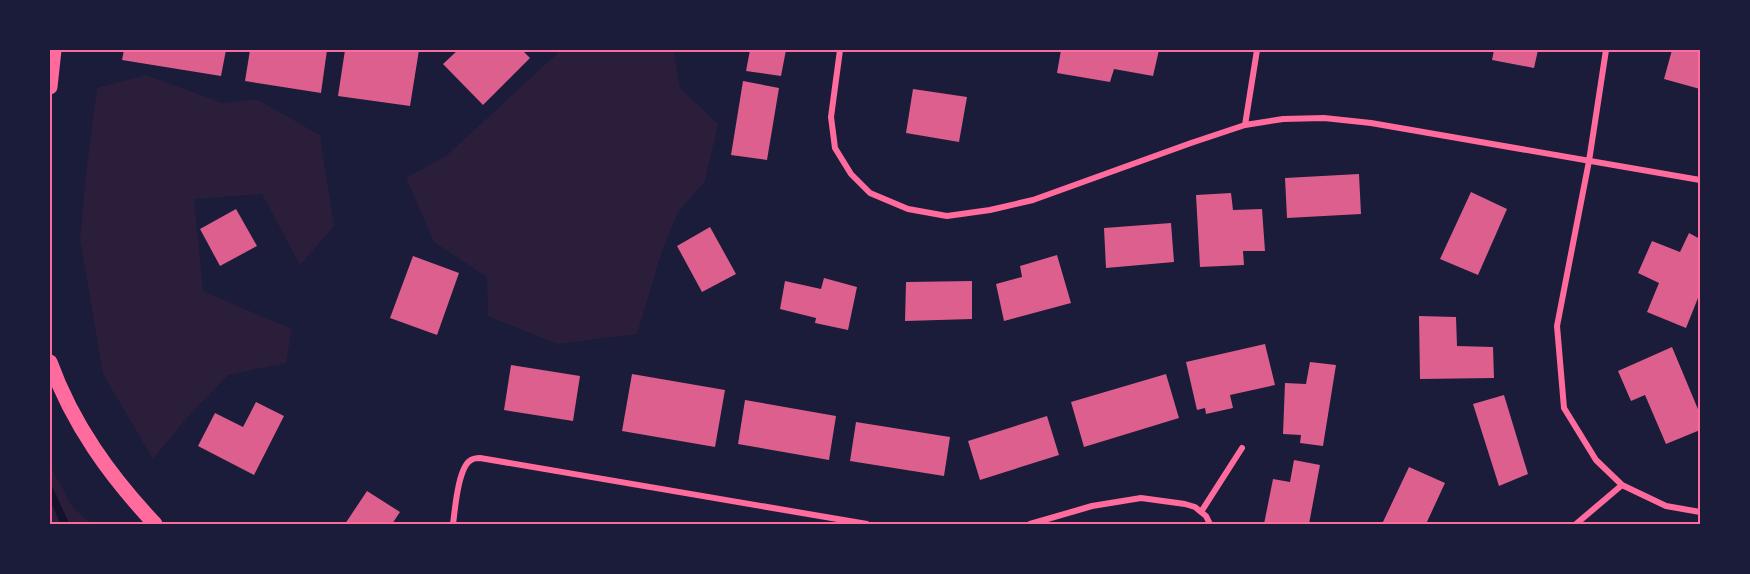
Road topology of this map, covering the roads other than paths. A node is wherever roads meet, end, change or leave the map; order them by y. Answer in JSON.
{"nodes":[{"id":1,"x":54,"y":50,"type":"edge"},
{"id":2,"x":840,"y":50,"type":"edge"},
{"id":3,"x":1257,"y":50,"type":"edge"},
{"id":4,"x":1606,"y":50,"type":"edge"},
{"id":5,"x":50,"y":87,"type":"edge"},
{"id":6,"x":1245,"y":125,"type":"junction"},
{"id":7,"x":1589,"y":161,"type":"junction"},
{"id":8,"x":1701,"y":180,"type":"edge"},
{"id":9,"x":50,"y":362,"type":"edge"},
{"id":10,"x":1242,"y":448,"type":"dead end"},
{"id":11,"x":1622,"y":485,"type":"junction"},
{"id":12,"x":1202,"y":512,"type":"junction"},
{"id":13,"x":1701,"y":512,"type":"edge"},
{"id":14,"x":155,"y":525,"type":"edge"},
{"id":15,"x":453,"y":525,"type":"edge"},
{"id":16,"x":867,"y":525,"type":"edge"},
{"id":17,"x":1030,"y":525,"type":"edge"},
{"id":18,"x":1210,"y":525,"type":"edge"},
{"id":19,"x":1576,"y":525,"type":"edge"}],
"edges":[{"from":1,"to":5,"type":"main road"},
{"from":2,"to":6,"type":"street"},
{"from":3,"to":6,"type":"street"},
{"from":4,"to":7,"type":"street"},
{"from":6,"to":7,"type":"street"},
{"from":7,"to":8,"type":"street"},
{"from":7,"to":11,"type":"street"},
{"from":9,"to":14,"type":"main road"},
{"from":10,"to":12,"type":"street"},
{"from":11,"to":13,"type":"street"},
{"from":11,"to":19,"type":"street"},
{"from":12,"to":17,"type":"street"},
{"from":12,"to":18,"type":"street"},
{"from":15,"to":16,"type":"street"}]}
